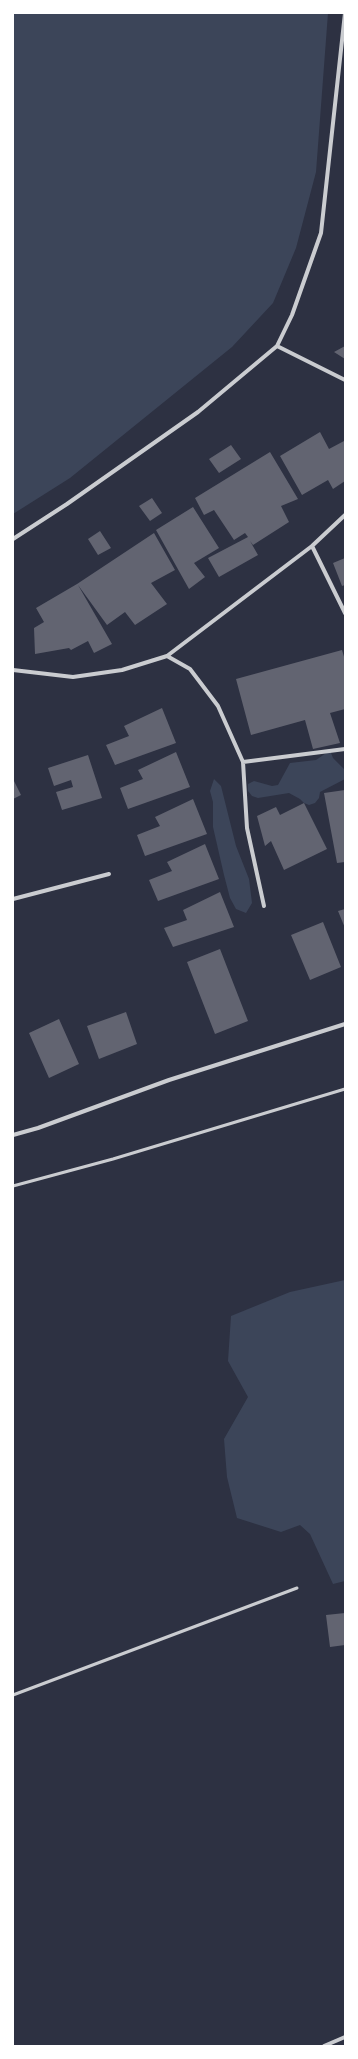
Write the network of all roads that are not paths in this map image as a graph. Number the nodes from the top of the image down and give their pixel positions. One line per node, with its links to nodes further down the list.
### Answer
1 (345, 13): 2 (street)
2 (277, 346): 3 (street); 5 (street)
3 (345, 380)
4 (345, 515): 6 (street)
5 (13, 539)
6 (312, 546): 7 (street); 8 (street)
7 (345, 613)
8 (167, 656): 9 (street); 11 (street)
9 (13, 670)
10 (345, 749): 11 (street)
11 (243, 762): 14 (street)
12 (109, 874): 13 (street)
13 (13, 899)
14 (264, 906)
15 (345, 1024): 17 (street)
16 (345, 1089): 18 (lane)
17 (13, 1135)
18 (13, 1186)
19 (297, 1588): 20 (lane)
20 (13, 1695)
21 (345, 2037): 22 (street)
22 (324, 2046)

